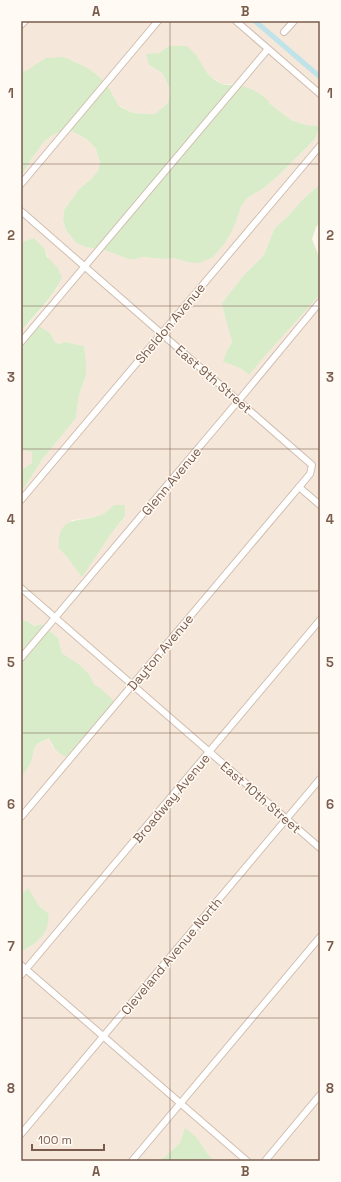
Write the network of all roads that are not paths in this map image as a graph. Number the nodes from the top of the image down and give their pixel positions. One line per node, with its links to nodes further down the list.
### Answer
1 (25, 21): 5 (street)
2 (158, 21): 10 (street)
3 (236, 21): 7 (street)
4 (294, 21): 6 (street)
5 (21, 26)
6 (284, 32)
7 (268, 49): 8 (street); 12 (street)
8 (320, 94)
9 (320, 146): 14 (street, Sheldon Avenue)
10 (21, 184)
11 (21, 211): 12 (street, East 9th Street)
12 (85, 266): 14 (street, East 9th Street); 15 (street)
13 (320, 302): 16 (street, Glenn Avenue)
14 (162, 333): 16 (street, East 9th Street); 18 (street, Sheldon Avenue)
15 (21, 342)
16 (239, 400): 17 (street, East 9th Street); 21 (street, Glenn Avenue)
17 (299, 487): 19 (street); 24 (street, Dayton Avenue)
18 (21, 500)
19 (320, 505)
20 (21, 588): 21 (street, East 10th Street)
21 (55, 618): 23 (street, Glenn Avenue); 24 (street, East 10th Street)
22 (320, 620): 25 (street, Broadway Avenue)
23 (21, 658)
24 (132, 685): 25 (street, East 10th Street); 27 (street, Dayton Avenue)
25 (209, 752): 28 (street, East 10th Street); 31 (street, Broadway Avenue)
26 (320, 779): 28 (street, Cleveland Avenue North)
27 (21, 817)
28 (286, 819): 29 (street, East 10th Street); 33 (street, Cleveland Avenue North)
29 (320, 848)
30 (320, 937): 35 (street)
31 (24, 967): 32 (street, Broadway Avenue); 33 (street)
32 (21, 975)
33 (103, 1036): 35 (street); 36 (street, Cleveland Avenue North)
34 (320, 1095): 39 (street)
35 (180, 1103): 37 (street); 38 (street)
36 (21, 1134)
37 (132, 1161)
38 (247, 1161)
39 (265, 1161)

